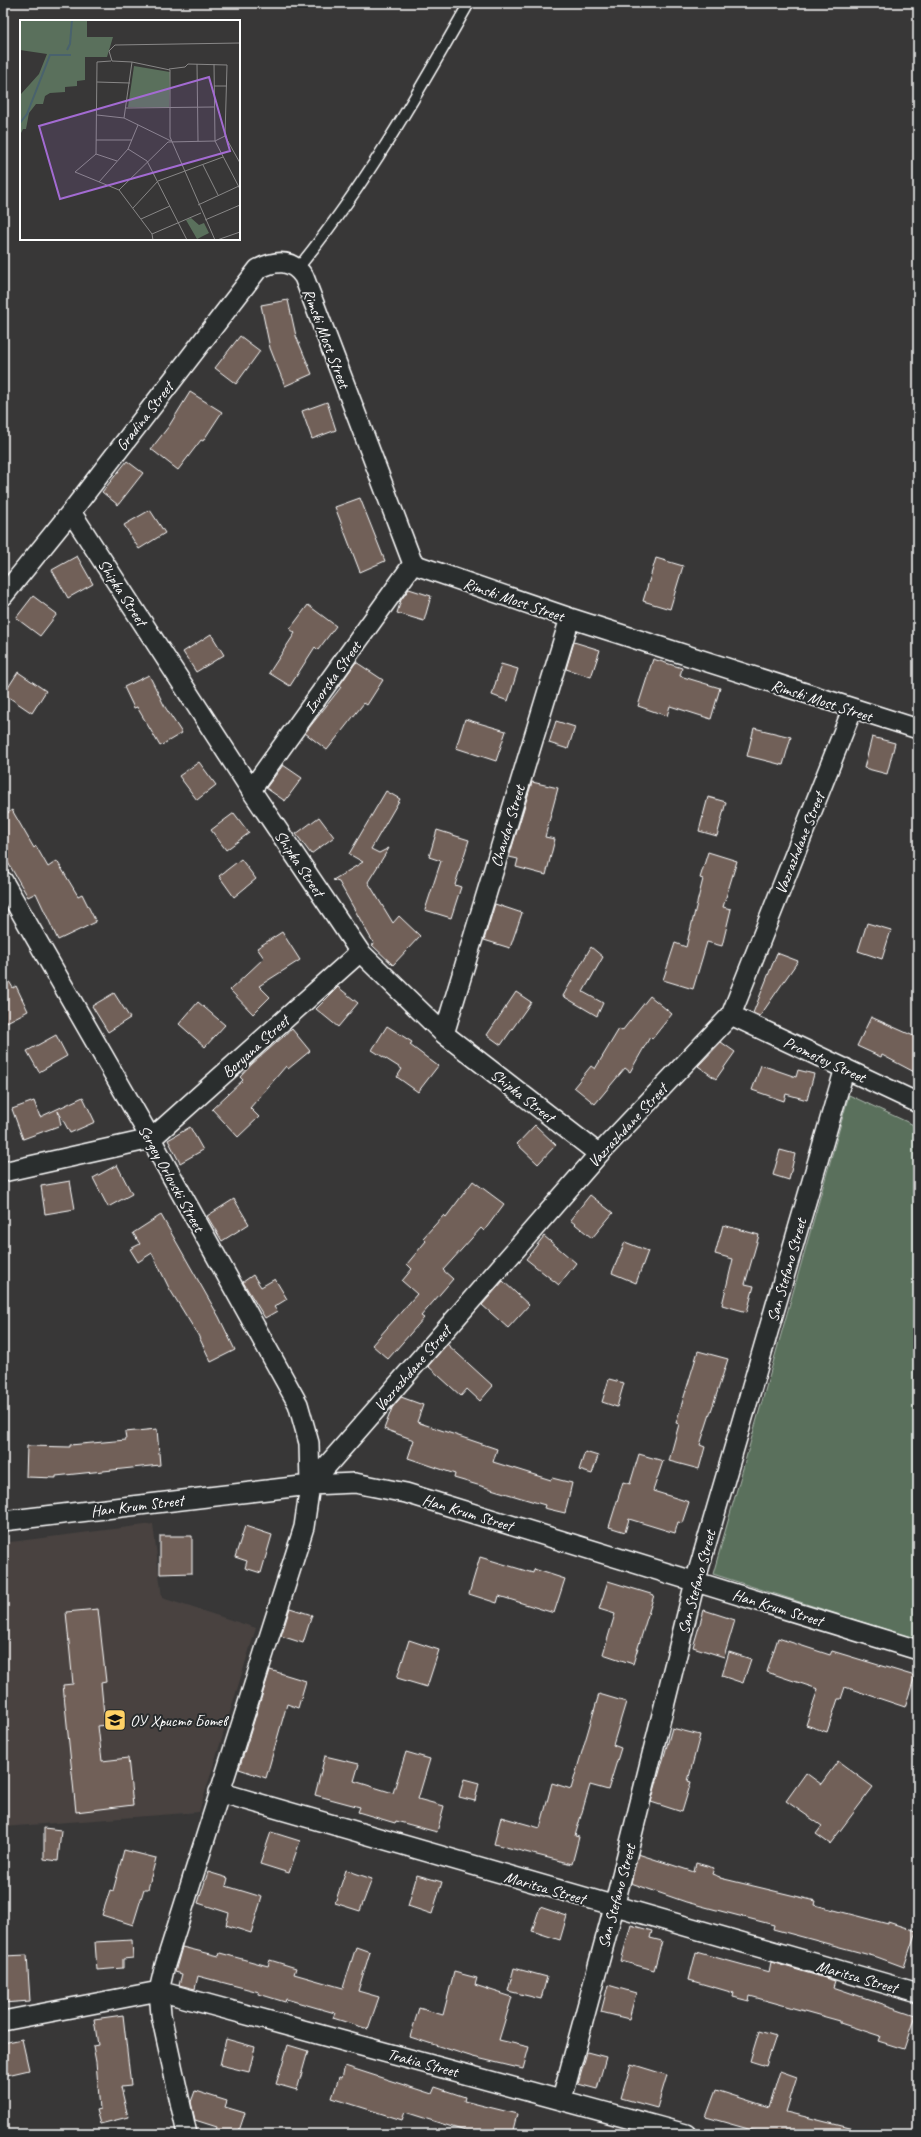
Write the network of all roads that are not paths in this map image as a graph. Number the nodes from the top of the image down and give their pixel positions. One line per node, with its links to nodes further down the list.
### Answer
1 (470, 3): 2 (lane)
2 (298, 268): 3 (street, Gradina Street); 4 (street, Rimski Most Street)
3 (71, 512): 5 (street, Gradina Street); 9 (street, Shipka Street)
4 (413, 564): 6 (street, Rimski Most Street); 9 (street, Izvorska Street)
5 (3, 596)
6 (570, 618): 7 (street, Rimski Most Street); 13 (street, Chavdar Street)
7 (852, 710): 8 (street, Rimski Most Street); 12 (street, Vazrazhdane Street)
8 (918, 730)
9 (251, 790): 11 (street, Shipka Street)
10 (3, 881): 16 (street, Sergey Orlovski Street)
11 (360, 952): 13 (street, Shipka Street); 16 (street, Boryana Street)
12 (731, 1015): 14 (street, Prometey Street); 17 (street, Vazrazhdane Street)
13 (444, 1034): 17 (street, Shipka Street)
14 (845, 1068): 15 (street, Prometey Street); 21 (street, San Stefano Street)
15 (918, 1103)
16 (151, 1140): 18 (street); 19 (street, Sergey Orlovski Street)
17 (599, 1154): 19 (street, Vazrazhdane Street)
18 (3, 1172)
19 (310, 1485): 20 (street, Han Krum Street); 21 (street, Han Krum Street); 23 (street, Sergey Orlovski Street)
20 (3, 1521)
21 (695, 1582): 22 (street, Han Krum Street); 24 (street, San Stefano Street)
22 (918, 1650)
23 (219, 1792): 24 (street, Maritsa Street); 25 (street, Sergey Orlovski Street)
24 (614, 1907): 26 (street, Maritsa Street); 28 (street, San Stefano Street)
25 (159, 1991): 27 (street); 28 (street, Trakia Street); 29 (street, Sergey Orlovski Street)
26 (918, 1993)
27 (3, 2021)
28 (562, 2099): 30 (street, Trakia Street)
29 (187, 2134)
30 (686, 2134)

